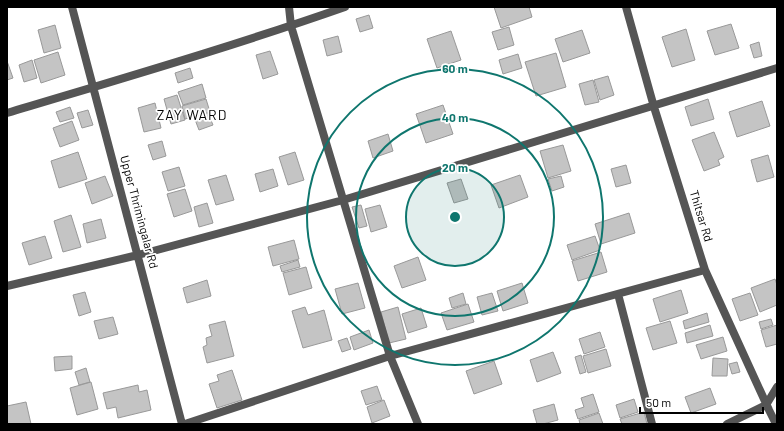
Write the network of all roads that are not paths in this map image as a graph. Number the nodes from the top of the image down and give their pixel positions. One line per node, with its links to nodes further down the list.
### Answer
1 (72, 7): 7 (street, Upper Thrimingalar Rd)
2 (289, 7): 5 (street)
3 (345, 7): 5 (street)
4 (626, 7): 8 (street, Thitsar Rd)
5 (291, 26): 7 (street); 10 (street)
6 (777, 68): 8 (street)
7 (94, 87): 9 (street); 11 (street, Upper Thrimingalar Rd)
8 (654, 107): 10 (street); 12 (street, Thitsar Rd)
9 (7, 113)
10 (343, 200): 11 (street); 15 (street)
11 (138, 255): 13 (street); 18 (street, Upper Thrimingalar Rd)
12 (705, 270): 14 (street); 17 (street, Thitsar Rd)
13 (7, 286)
14 (618, 294): 15 (street); 21 (street)
15 (390, 356): 19 (street); 20 (street)
16 (777, 387): 17 (street)
17 (766, 405): 22 (street); 23 (street, Thitsar Rd)
18 (182, 424)
19 (185, 424)
20 (418, 424)
21 (652, 424)
22 (727, 424)
23 (776, 424)

